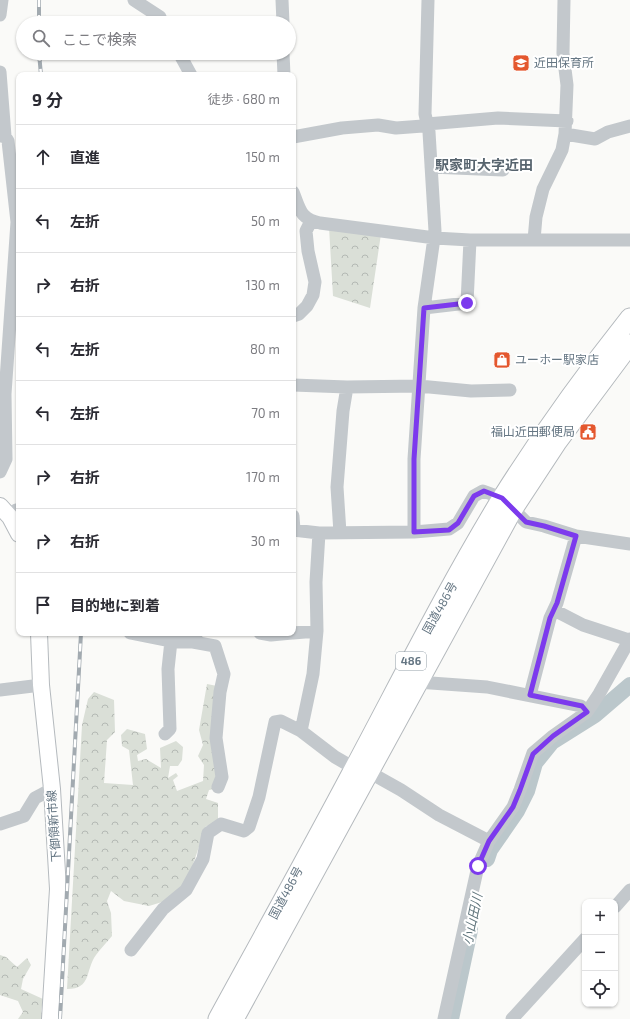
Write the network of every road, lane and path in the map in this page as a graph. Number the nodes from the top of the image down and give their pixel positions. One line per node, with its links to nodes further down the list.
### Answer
1 (2, 0): 6 (street)
2 (134, 0): 7 (street)
3 (282, 0): 8 (street)
4 (428, 0): 15 (street)
5 (564, 0): 14 (street)
6 (0, 15)
7 (158, 16)
8 (281, 16)
9 (183, 60): 12 (street)
10 (283, 60): 13 (street)
11 (0, 72): 18 (street)
12 (189, 72)
13 (284, 72)
14 (567, 120): 15 (street); 17 (street)
15 (427, 124): 19 (street); 20 (street)
16 (630, 126): 17 (street)
17 (566, 134): 27 (street)
18 (3, 136): 23 (street)
19 (296, 137)
20 (431, 167): 21 (street); 25 (street)
21 (503, 170)
22 (296, 199): 24 (street)
23 (16, 208)
24 (311, 221): 25 (street); 31 (street)
25 (435, 238): 26 (street); 30 (street)
26 (470, 240): 27 (street); 30 (street)
27 (534, 240): 28 (street)
28 (630, 240)
29 (16, 246): 38 (street)
30 (424, 308): 35 (street)
31 (296, 315)
32 (630, 318): 40 (highway, 国道486号 / 486)
33 (630, 344): 40 (highway, 国道486号 / 486)
34 (296, 385): 36 (street)
35 (419, 386): 36 (street); 37 (street); 44 (street)
36 (347, 387): 46 (street)
37 (510, 390)
38 (2, 394): 39 (street)
39 (0, 472)
40 (508, 504): 44 (street); 47 (street); 57 (highway, 国道486号 / 486); 64 (highway, 国道486号 / 486)
41 (6, 511): 42 (main road)
42 (16, 529)
43 (296, 530): 45 (street)
44 (414, 532): 46 (street)
45 (319, 533): 46 (street); 50 (street)
46 (340, 533)
47 (576, 536): 48 (street); 49 (street)
48 (630, 544)
49 (554, 610): 55 (street); 60 (street)
50 (317, 631): 51 (street); 62 (street)
51 (296, 633)
52 (39, 636): 58 (main road, 下御領新市線)
53 (144, 636): 56 (street)
54 (194, 637): 56 (street); 65 (street)
55 (630, 639): 61 (street)
56 (171, 642): 63 (street)
57 (417, 682): 60 (street); 64 (highway, 国道486号 / 486)
58 (41, 685): 59 (street); 66 (main road, 下御領新市線)
59 (0, 690)
60 (530, 695): 61 (street)
61 (587, 712): 68 (street)
62 (300, 731): 64 (street); 72 (street)
63 (165, 734)
64 (361, 770): 68 (street); 74 (highway, 国道486号 / 486); 75 (highway, 国道486号 / 486)
65 (218, 787)
66 (52, 789): 67 (street); 73 (main road, 下御領新市線)
67 (0, 824)
68 (489, 841): 76 (street)
69 (630, 890): 70 (street)
70 (618, 904)
71 (582, 942): 77 (street)
72 (131, 950)
73 (50, 1019)
74 (218, 1019)
75 (234, 1019)
76 (444, 1019)
77 (512, 1019)

